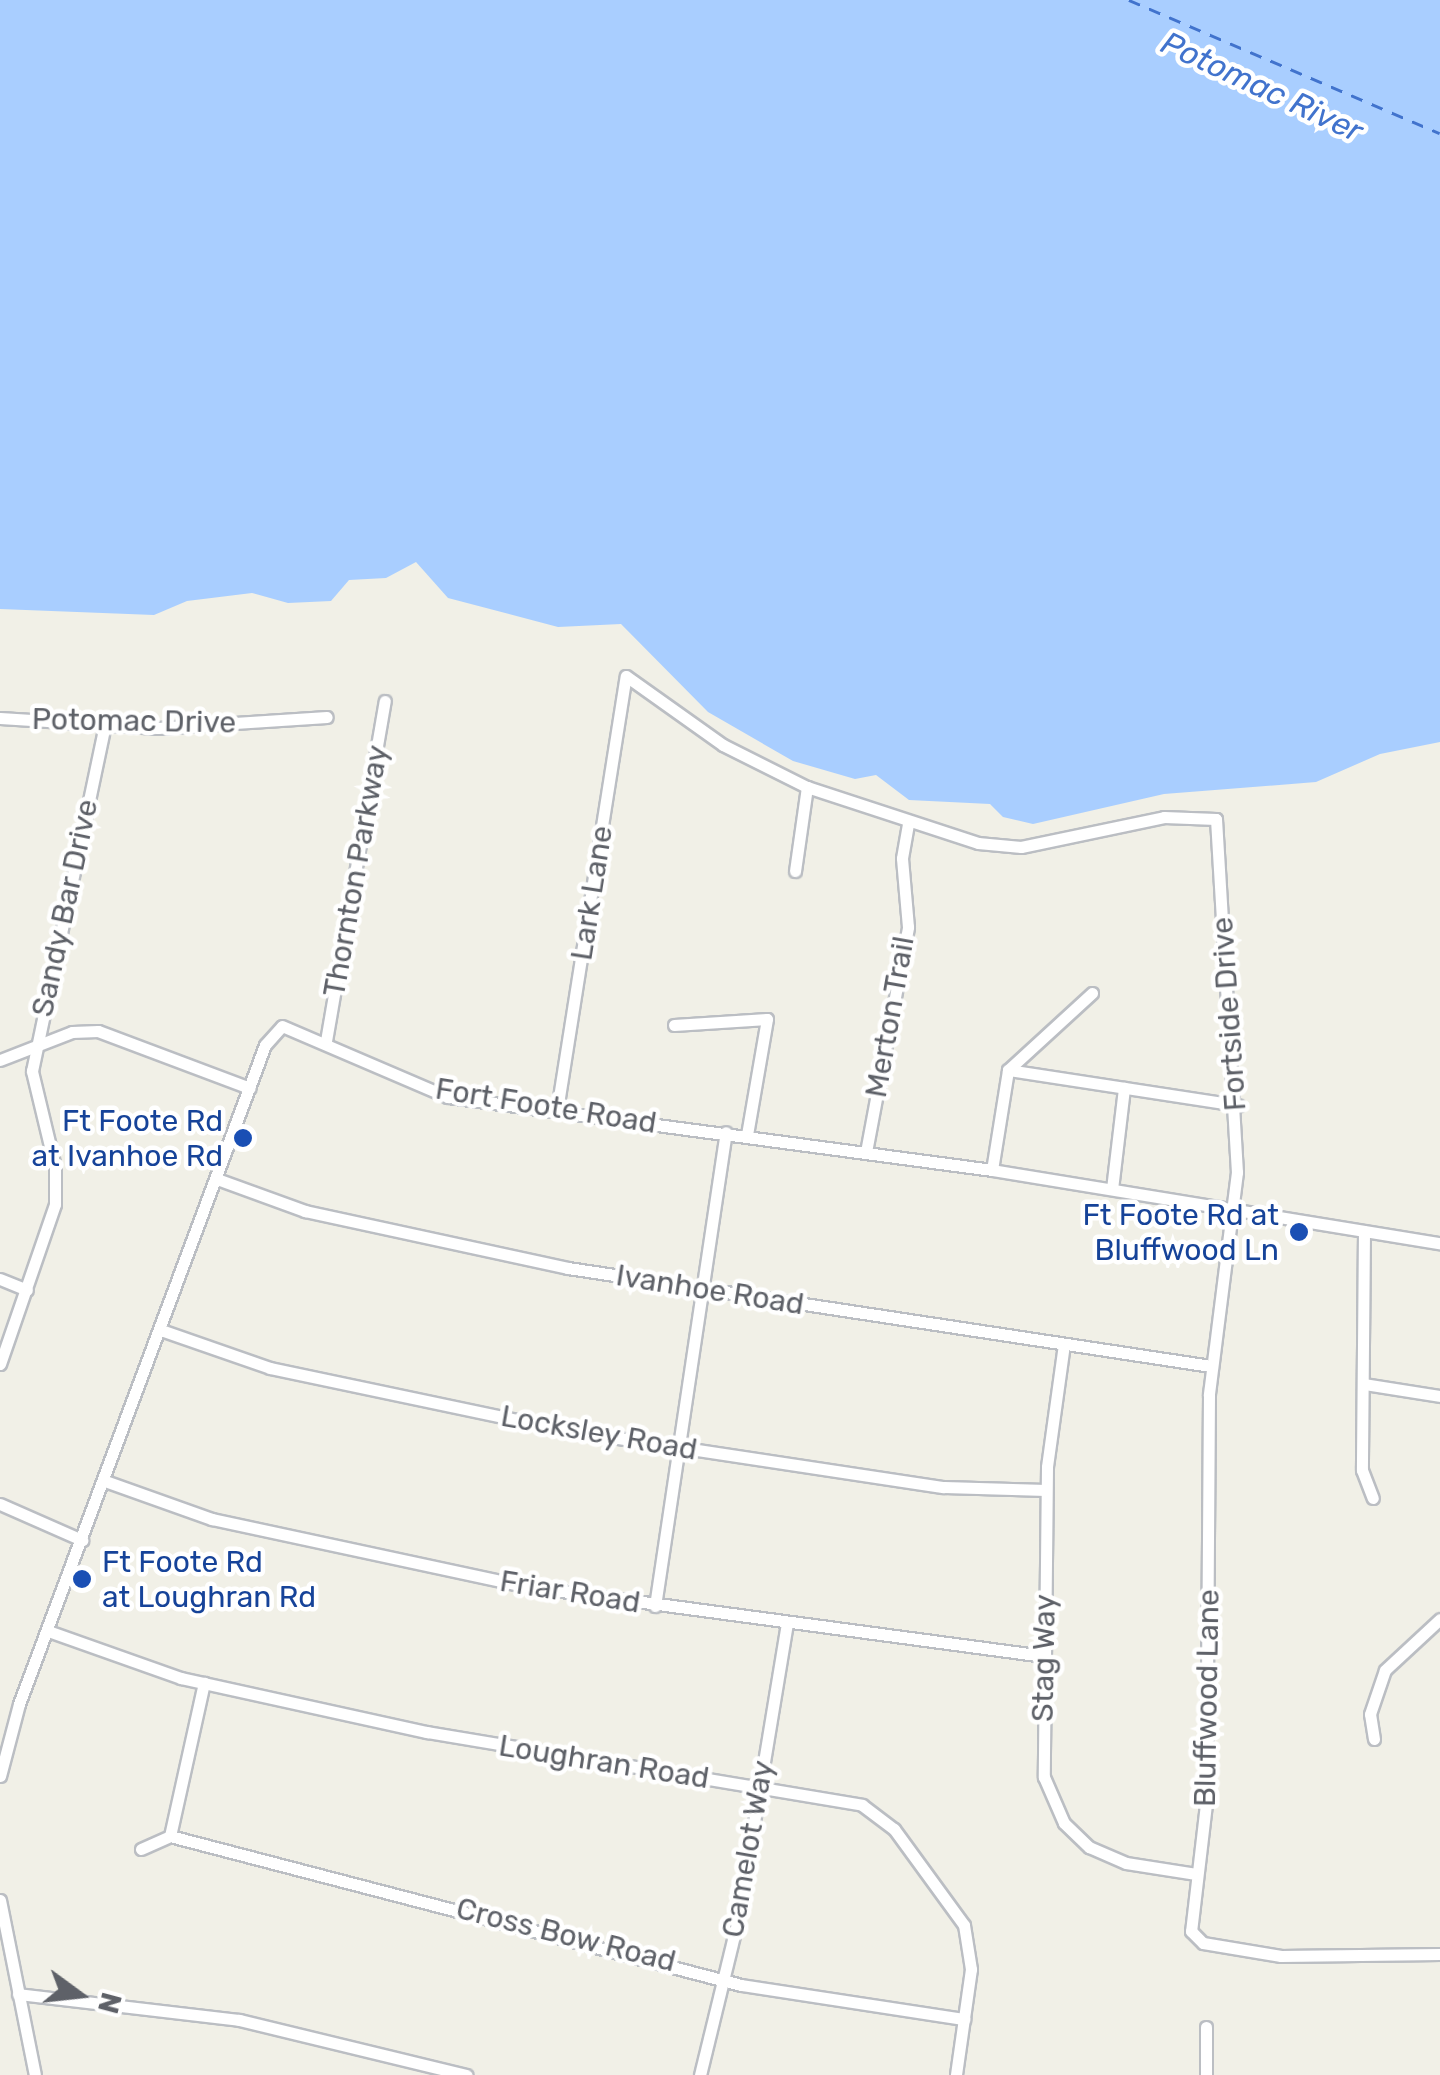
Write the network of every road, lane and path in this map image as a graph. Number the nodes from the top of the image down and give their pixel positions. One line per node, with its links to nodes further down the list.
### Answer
1 (384, 701): 10 (street, Thornton Parkway)
2 (327, 717): 4 (street, Potomac Drive)
3 (0, 718): 4 (street, Potomac Drive)
4 (104, 726): 11 (street, Sandy Bar Drive)
5 (806, 787): 6 (street); 7 (street); 17 (street, Lark Lane)
6 (908, 823): 16 (street, Fortside Drive); 20 (street, Merton Trail)
7 (794, 871)
8 (1092, 993): 13 (street)
9 (674, 1026): 19 (street)
10 (326, 1041): 14 (street, Fort Foote Road); 17 (street, Fort Foote Road)
11 (36, 1044): 12 (street); 14 (street, Sandy Bar Drive); 29 (street)
12 (0, 1060)
13 (1008, 1070): 15 (street); 21 (street)
14 (250, 1088): 22 (street, Fort Foote Road)
15 (1124, 1088): 16 (street); 23 (street)
16 (1238, 1105): 24 (street, Fortside Drive)
17 (557, 1110): 18 (street, Fort Foote Road)
18 (726, 1132): 19 (street, Fort Foote Road); 28 (street)
19 (747, 1135): 20 (street, Fort Foote Road)
20 (866, 1152): 21 (street, Fort Foote Road)
21 (992, 1170): 23 (street, Fort Foote Road)
22 (218, 1180): 28 (street, Ivanhoe Road); 30 (street, Fort Foote Road)
23 (1112, 1189): 24 (street, Fort Foote Road)
24 (1235, 1210): 25 (street, Fort Foote Road); 33 (street, Bluffwood Lane)
25 (1364, 1230): 26 (street, Fort Foote Road); 34 (street)
26 (1440, 1243)
27 (0, 1279): 29 (street)
28 (702, 1289): 31 (street, Ivanhoe Road); 36 (street)
29 (27, 1290): 32 (street)
30 (162, 1330): 36 (street, Locksley Road); 37 (street, Fort Foote Road)
31 (1064, 1344): 33 (street, Ivanhoe Road); 38 (street, Stag Way)
32 (0, 1364)
33 (1211, 1366): 54 (street, Bluffwood Lane)
34 (1364, 1384): 35 (street); 39 (street)
35 (1440, 1396)
36 (678, 1447): 38 (street, Locksley Road); 42 (street)
37 (105, 1481): 41 (street, Fort Foote Road); 42 (street, Friar Road)
38 (1046, 1490): 46 (street, Stag Way)
39 (1373, 1498)
40 (0, 1504): 41 (street)
41 (82, 1540): 45 (street, Fort Foote Road)
42 (655, 1606): 44 (street, Friar Road)
43 (1440, 1619): 48 (street)
44 (787, 1622): 46 (street, Friar Road); 51 (street, Camelot Way)
45 (48, 1632): 47 (street, Loughran Road); 49 (street, Fort Foote Road)
46 (1044, 1656): 54 (street, Stag Way)
47 (204, 1683): 51 (street, Loughran Road); 52 (street)
48 (1374, 1738)
49 (2, 1749): 50 (street, Fort Foote Road)
50 (0, 1776)
51 (758, 1785): 57 (street, Camelot Way); 59 (street, Loughran Road)
52 (170, 1836): 53 (street); 57 (street, Cross Bow Road)
53 (141, 1848)
54 (1196, 1874): 56 (street, Bluffwood Lane)
55 (0, 1900): 58 (street)
56 (1440, 1954)
57 (724, 1978): 59 (street, Cross Bow Road); 63 (street, Camelot Way)
58 (18, 1994): 61 (street); 62 (street)
59 (964, 2019): 64 (street, Loughran Road)
60 (1206, 2027): 65 (street)
61 (35, 2075)
62 (466, 2075)
63 (700, 2075)
64 (956, 2075)
65 (1206, 2075)

